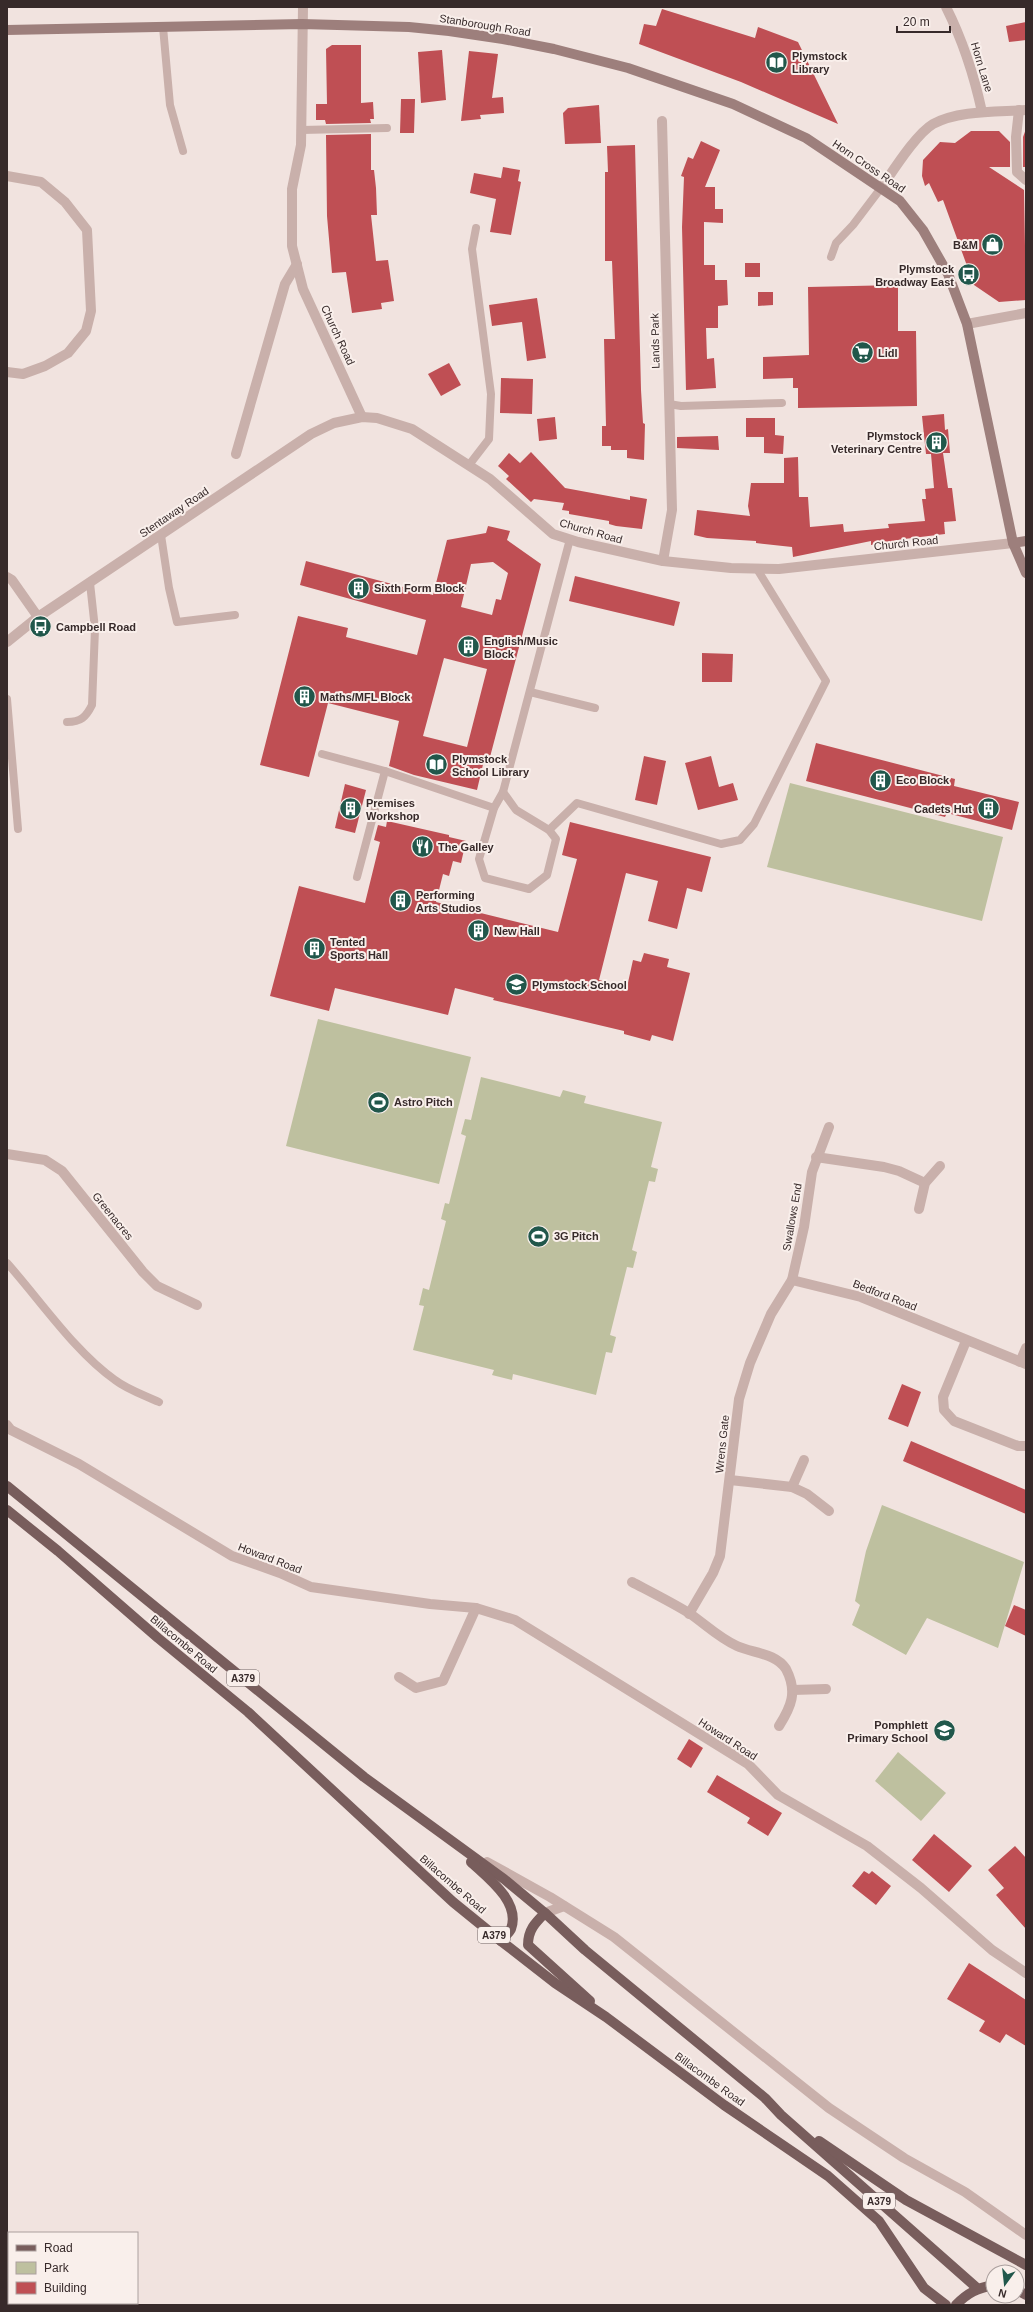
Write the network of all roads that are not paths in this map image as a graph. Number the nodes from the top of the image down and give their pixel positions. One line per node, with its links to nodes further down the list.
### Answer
1 (303, 7): 3 (street, Church Road)
2 (946, 7): 8 (street, Horn Lane)
3 (302, 24): 4 (street, Stanborough Road); 6 (street, Stanborough Road); 11 (street, Church Road)
4 (163, 27): 5 (street, Stanborough Road); 12 (lane)
5 (7, 30)
6 (666, 82): 15 (street, Horn Cross Road)
7 (1022, 110): 8 (street); 14 (street)
8 (982, 112): 15 (street)
9 (662, 121): 23 (street, Lands Park)
10 (387, 128): 11 (lane)
11 (302, 130): 18 (street, Church Road)
12 (183, 151)
13 (7, 176): 21 (street)
14 (1026, 180)
15 (881, 188): 17 (lane); 20 (street, Horn Cross Road)
16 (476, 228): 26 (lane)
17 (831, 257)
18 (297, 264): 24 (street, Church Road); 25 (street)
19 (1026, 313): 20 (street)
20 (967, 324): 30 (street, Horn Cross Road)
21 (7, 372)
22 (782, 403): 23 (lane)
23 (669, 404): 31 (street, Lands Park)
24 (362, 417): 26 (street, Church Road); 27 (street, Stentaway Road)
25 (236, 454)
26 (469, 465): 28 (street, Church Road)
27 (161, 535): 35 (street, Stentaway Road); 36 (lane)
28 (570, 539): 31 (street, Church Road); 39 (lane)
29 (1026, 541): 30 (street)
30 (1013, 543): 32 (street, Church Road); 33 (street, Horn Cross Road)
31 (663, 561): 32 (street, Church Road)
32 (758, 569): 48 (lane)
33 (1026, 573)
34 (7, 577): 37 (street)
35 (90, 583): 37 (street, Stentaway Road); 42 (lane)
36 (235, 615)
37 (38, 617): 38 (street, Stentaway Road)
38 (7, 642)
39 (530, 692): 41 (lane); 45 (lane)
40 (7, 699): 47 (lane)
41 (595, 708)
42 (67, 722)
43 (322, 754): 44 (lane)
44 (385, 771): 46 (lane); 49 (lane)
45 (503, 792): 46 (lane); 48 (lane)
46 (494, 808): 48 (lane)
47 (18, 829)
48 (549, 830)
49 (357, 877)
50 (829, 1127): 52 (street, Swallows End)
51 (7, 1154): 58 (street, Greenacres)
52 (816, 1158): 54 (street); 57 (street, Swallows End)
53 (940, 1166): 54 (street)
54 (925, 1183): 55 (street)
55 (919, 1209)
56 (7, 1263): 62 (lane)
57 (792, 1280): 59 (street, Bedford Road); 66 (street, Wrens Gate)
58 (197, 1305)
59 (966, 1341): 61 (street, Bedford Road); 64 (street)
60 (1026, 1348): 61 (street)
61 (1023, 1363)
62 (159, 1402)
63 (7, 1425): 72 (street, Howard Road)
64 (1026, 1446)
65 (804, 1460): 68 (street)
66 (730, 1480): 68 (street); 73 (street, Wrens Gate)
67 (7, 1486): 78 (main road, Billacombe Road / A379)
68 (792, 1487): 70 (street)
69 (7, 1510): 82 (main road, Billacombe Road / A379)
70 (829, 1511)
71 (632, 1582): 73 (street)
72 (476, 1608): 74 (street); 83 (street, Howard Road)
73 (689, 1614): 76 (street)
74 (399, 1677)
75 (826, 1689): 76 (street)
76 (793, 1690): 77 (street)
77 (779, 1726)
78 (440, 1833): 79 (main road, Billacombe Road / A379); 82 (main road, A379)
79 (464, 1850): 80 (street, Billacombe Road); 81 (main road, Billacombe Road / A379)
80 (564, 1906): 81 (street); 86 (street, Billacombe Road)
81 (545, 1913): 84 (main road, A379); 85 (main road, Billacombe Road / A379)
82 (501, 1941): 84 (main road, Billacombe Road / A379)
83 (1026, 1974)
84 (606, 2017): 90 (main road, Billacombe Road / A379)
85 (781, 2115): 87 (main road, Billacombe Road); 89 (main road, Billacombe Road / A379)
86 (1026, 2235)
87 (1026, 2265)
88 (985, 2286): 89 (main road)
89 (977, 2288): 91 (main road)
90 (946, 2305)
91 (956, 2305)

